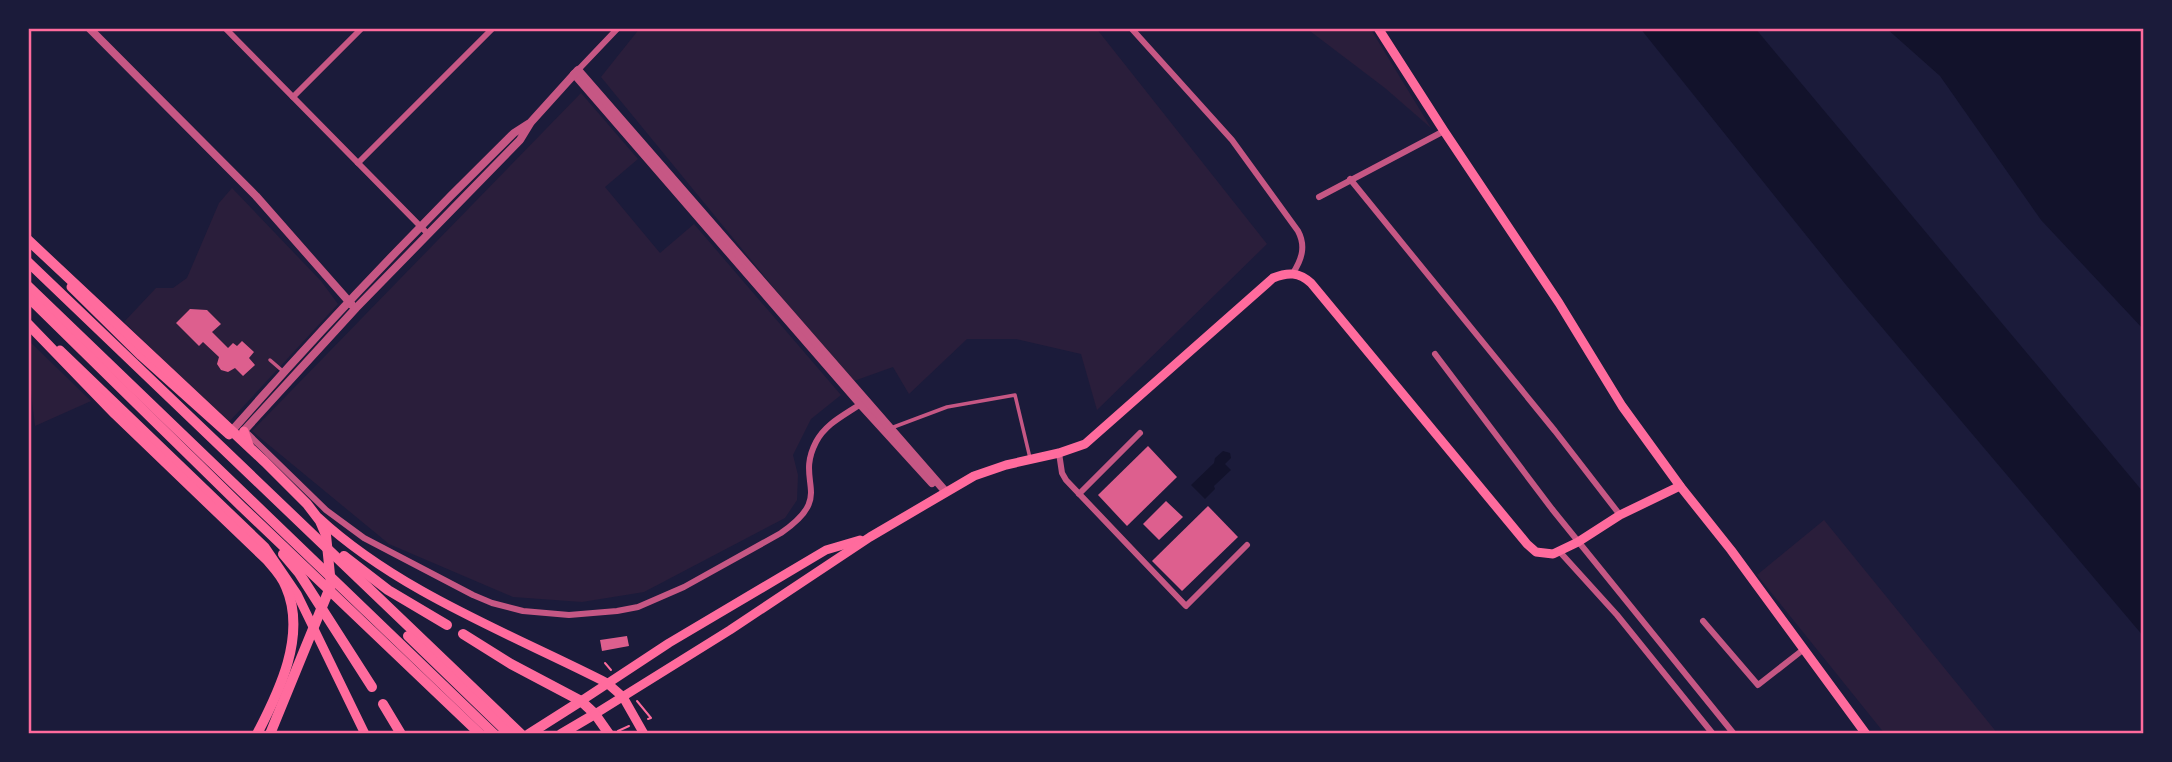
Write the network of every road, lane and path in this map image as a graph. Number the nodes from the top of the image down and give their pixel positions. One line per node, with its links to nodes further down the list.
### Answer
1 (89, 28): 23 (street)
2 (362, 28): 9 (street)
3 (493, 28): 12 (street)
4 (618, 28): 8 (street)
5 (1131, 28): 20 (street)
6 (1378, 28): 11 (main road)
7 (229, 29): 9 (street)
8 (576, 72): 10 (street); 29 (street)
9 (293, 97): 12 (street)
10 (531, 122): 15 (street); 16 (street)
11 (1444, 131): 13 (street); 37 (main road)
12 (358, 163): 15 (street)
13 (1350, 179): 14 (street); 41 (street)
14 (1319, 197)
15 (420, 226): 16 (street); 23 (street)
16 (427, 233): 24 (street)
17 (28, 242): 33 (main road); 58 (highway)
18 (28, 262): 42 (highway)
19 (28, 270): 63 (highway)
20 (1293, 273): 34 (main road); 46 (main road)
21 (28, 286): 62 (highway)
22 (28, 297): 40 (highway)
23 (348, 301): 24 (street); 28 (street)
24 (356, 308): 28 (street)
25 (28, 322): 57 (highway); 59 (main road)
26 (1435, 354): 44 (street)
27 (270, 360): 28 (lane)
28 (288, 376): 30 (street)
29 (863, 402): 30 (street); 31 (street); 38 (street)
30 (241, 428): 33 (street); 35 (main road)
31 (891, 428): 36 (lane); 38 (street)
32 (1140, 433): 39 (street)
33 (232, 438): 35 (main road)
34 (1059, 453): 36 (main road); 39 (street)
35 (252, 456): 51 (main road)
36 (1030, 460): 38 (main road)
37 (1680, 486): 41 (main road); 50 (main road)
38 (944, 493): 43 (main road)
39 (1079, 494): 45 (street)
40 (242, 507): 52 (highway); 61 (highway)
41 (1620, 515): 44 (main road)
42 (303, 525): 48 (highway); 64 (highway)
43 (870, 537): 51 (main road); 53 (main road)
44 (1578, 542): 46 (main road); 70 (street)
45 (1247, 545)
46 (1559, 551): 69 (street)
47 (1703, 621): 50 (street)
48 (447, 625)
49 (463, 634): 54 (highway)
50 (1804, 649): 71 (main road)
51 (607, 683): 53 (main road); 54 (main road)
52 (372, 687)
53 (623, 697): 56 (main road); 68 (main road)
54 (581, 701): 56 (main road); 65 (main road)
55 (383, 704): 60 (highway)
56 (595, 714): 66 (main road); 67 (highway)
57 (257, 734)
58 (270, 734)
59 (365, 734)
60 (401, 734)
61 (480, 734)
62 (494, 734)
63 (509, 734)
64 (521, 734)
65 (529, 734)
66 (561, 734)
67 (610, 734)
68 (644, 734)
69 (1713, 734)
70 (1734, 734)
71 (1866, 734)

